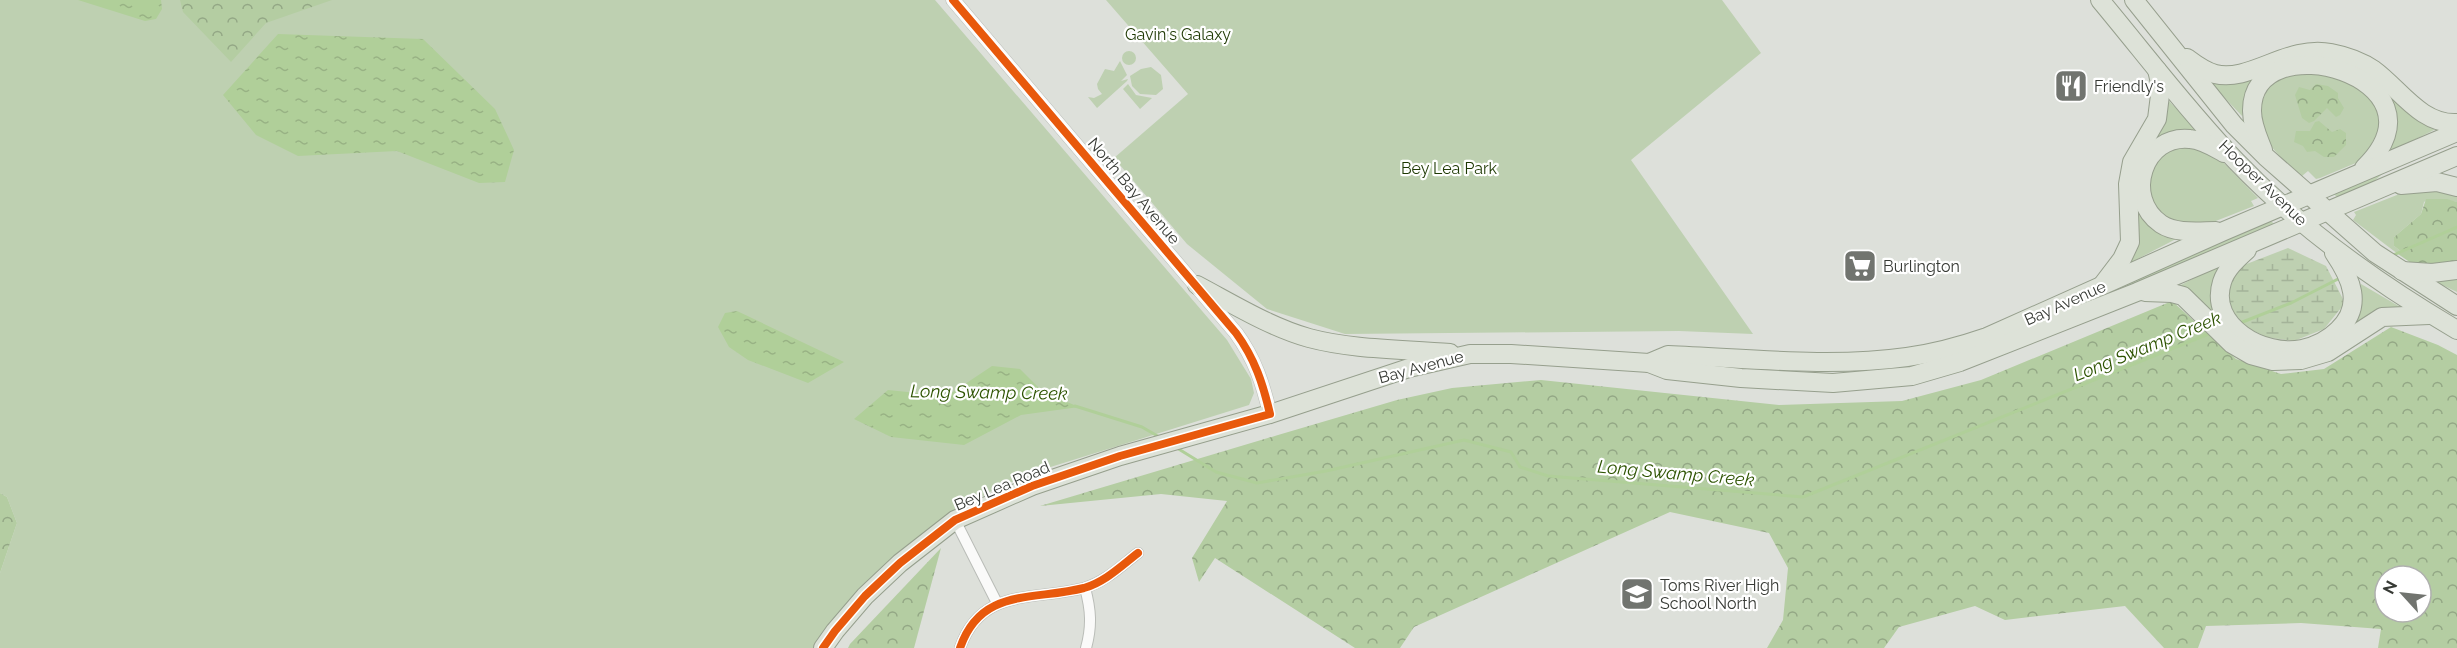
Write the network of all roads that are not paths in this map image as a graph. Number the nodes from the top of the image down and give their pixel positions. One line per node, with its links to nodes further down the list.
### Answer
1 (953, 0): 25 (street, North Bay Avenue)
2 (2100, 0): 6 (main road, Hooper Avenue)
3 (2120, 0): 4 (main road)
4 (2138, 6): 5 (main road, Hooper Avenue)
5 (2169, 45): 7 (main road); 11 (main road, Hooper Avenue)
6 (2157, 68): 12 (main road, Hooper Avenue); 26 (main road)
7 (2457, 123)
8 (2457, 132): 13 (main road, Bay Avenue)
9 (2457, 146): 14 (main road)
10 (2457, 156): 14 (main road, Bay Avenue)
11 (2266, 158): 13 (main road); 16 (main road, Hooper Avenue)
12 (2236, 160): 17 (main road, Hooper Avenue); 20 (main road)
13 (2356, 174): 16 (main road, Bay Avenue)
14 (2393, 185): 15 (main road); 18 (main road, Bay Avenue)
15 (2457, 187)
16 (2308, 196): 17 (main road, Bay Avenue); 18 (main road, Hooper Avenue)
17 (2283, 206): 19 (main road, Hooper Avenue); 20 (main road, Bay Avenue)
18 (2328, 213): 19 (main road, Bay Avenue); 22 (main road, Hooper Avenue)
19 (2302, 222): 21 (main road, Bay Avenue); 24 (main road, Hooper Avenue)
20 (2224, 231): 26 (main road, Bay Avenue)
21 (2255, 242): 27 (main road, Bay Avenue); 30 (main road)
22 (2397, 269): 23 (main road); 28 (main road, Hooper Avenue)
23 (2457, 270)
24 (2354, 272): 29 (main road); 30 (main road)
25 (1197, 285): 32 (main road); 34 (street, North Bay Avenue)
26 (2100, 287): 33 (main road, Bay Avenue)
27 (2137, 292): 30 (main road); 33 (main road, Bay Avenue)
28 (2457, 306)
29 (2432, 315): 30 (main road); 31 (main road)
30 (2225, 328)
31 (2457, 330)
32 (1470, 354): 33 (main road, Bay Avenue); 34 (main road, Bay Avenue)
33 (1649, 363)
34 (1270, 414): 35 (main road, Bey Lea Road)
35 (955, 520): 38 (street); 39 (main road, Bey Lea Road)
36 (1138, 553): 37 (street)
37 (1085, 588): 38 (street); 41 (street)
38 (998, 603): 40 (street)
39 (823, 648)
40 (960, 648)
41 (1086, 648)

